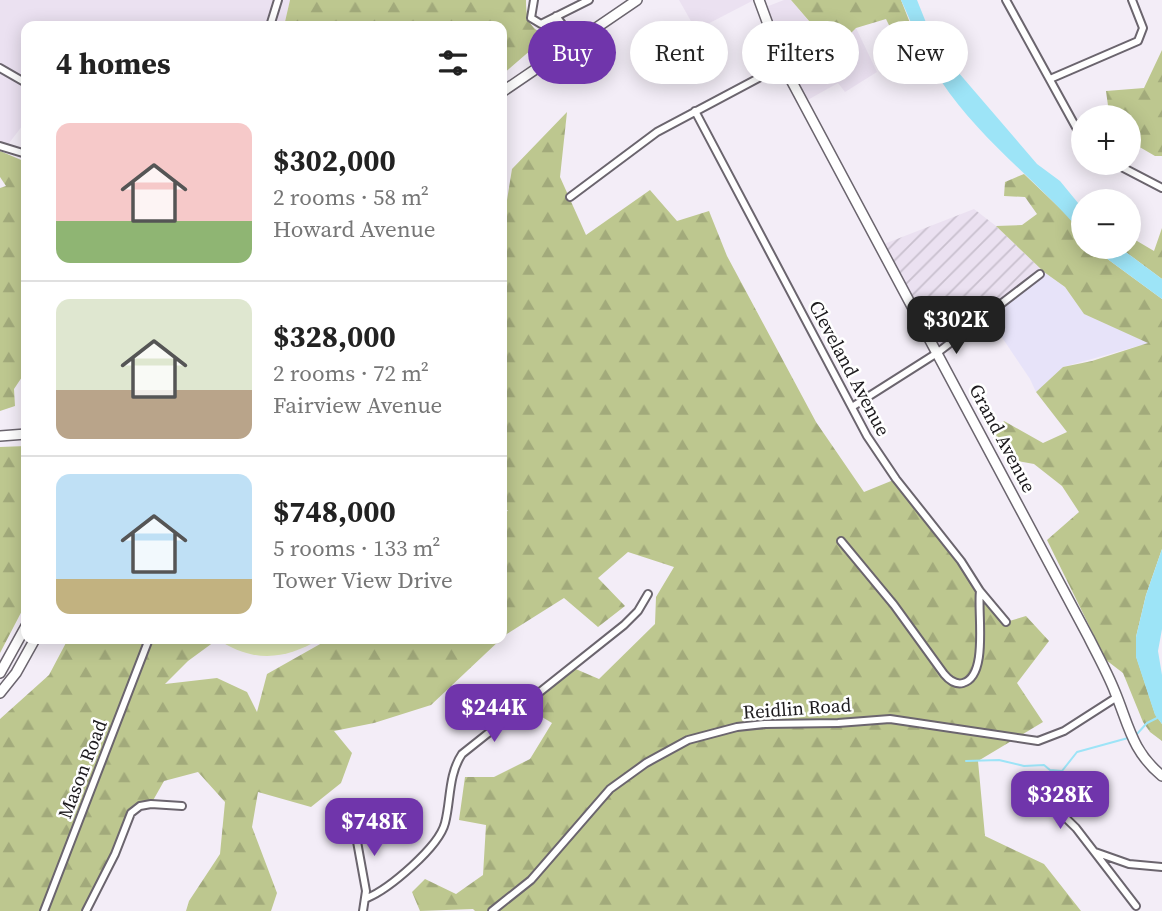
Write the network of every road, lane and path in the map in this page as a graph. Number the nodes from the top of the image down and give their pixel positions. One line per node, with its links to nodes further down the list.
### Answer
1 (278, 0): 9 (street)
2 (534, 0): 8 (street)
3 (589, 0): 8 (street)
4 (637, 0): 11 (street)
5 (758, 0): 12 (street, Grand Avenue)
6 (1006, 0): 15 (street)
7 (1132, 0): 15 (street)
8 (554, 18): 10 (street)
9 (272, 21)
10 (556, 21)
11 (605, 21)
12 (766, 21)
13 (0, 68): 16 (street)
14 (528, 74): 19 (street)
15 (1049, 79): 21 (street)
16 (21, 80)
17 (747, 84): 20 (street)
18 (793, 84): 28 (street, Grand Avenue)
19 (507, 88)
20 (695, 111): 26 (street); 29 (street, Cleveland Avenue)
21 (1071, 118)
22 (0, 146): 23 (street)
23 (21, 152)
24 (1137, 175): 25 (street)
25 (1162, 188)
26 (570, 197)
27 (1040, 274): 28 (street)
28 (937, 353): 29 (street); 41 (street, Grand Avenue)
29 (852, 408): 33 (street, Cleveland Avenue)
30 (21, 434): 31 (street)
31 (0, 436)
32 (841, 541): 33 (street)
33 (980, 591): 35 (street, Cleveland Avenue)
34 (648, 594): 48 (street)
35 (1006, 622)
36 (21, 635): 39 (street)
37 (32, 644): 40 (street)
38 (147, 644): 50 (street, Mason Road)
39 (0, 673)
40 (0, 693)
41 (1117, 697): 42 (street, Grand Avenue); 53 (street, Reidlin Road)
42 (1162, 776)
43 (1041, 794): 46 (street)
44 (350, 803): 48 (street)
45 (182, 806): 51 (street)
46 (1095, 852): 47 (street); 49 (street)
47 (1162, 867)
48 (366, 898): 52 (street)
49 (1136, 906)
50 (44, 911)
51 (86, 911)
52 (363, 911)
53 (492, 911)

